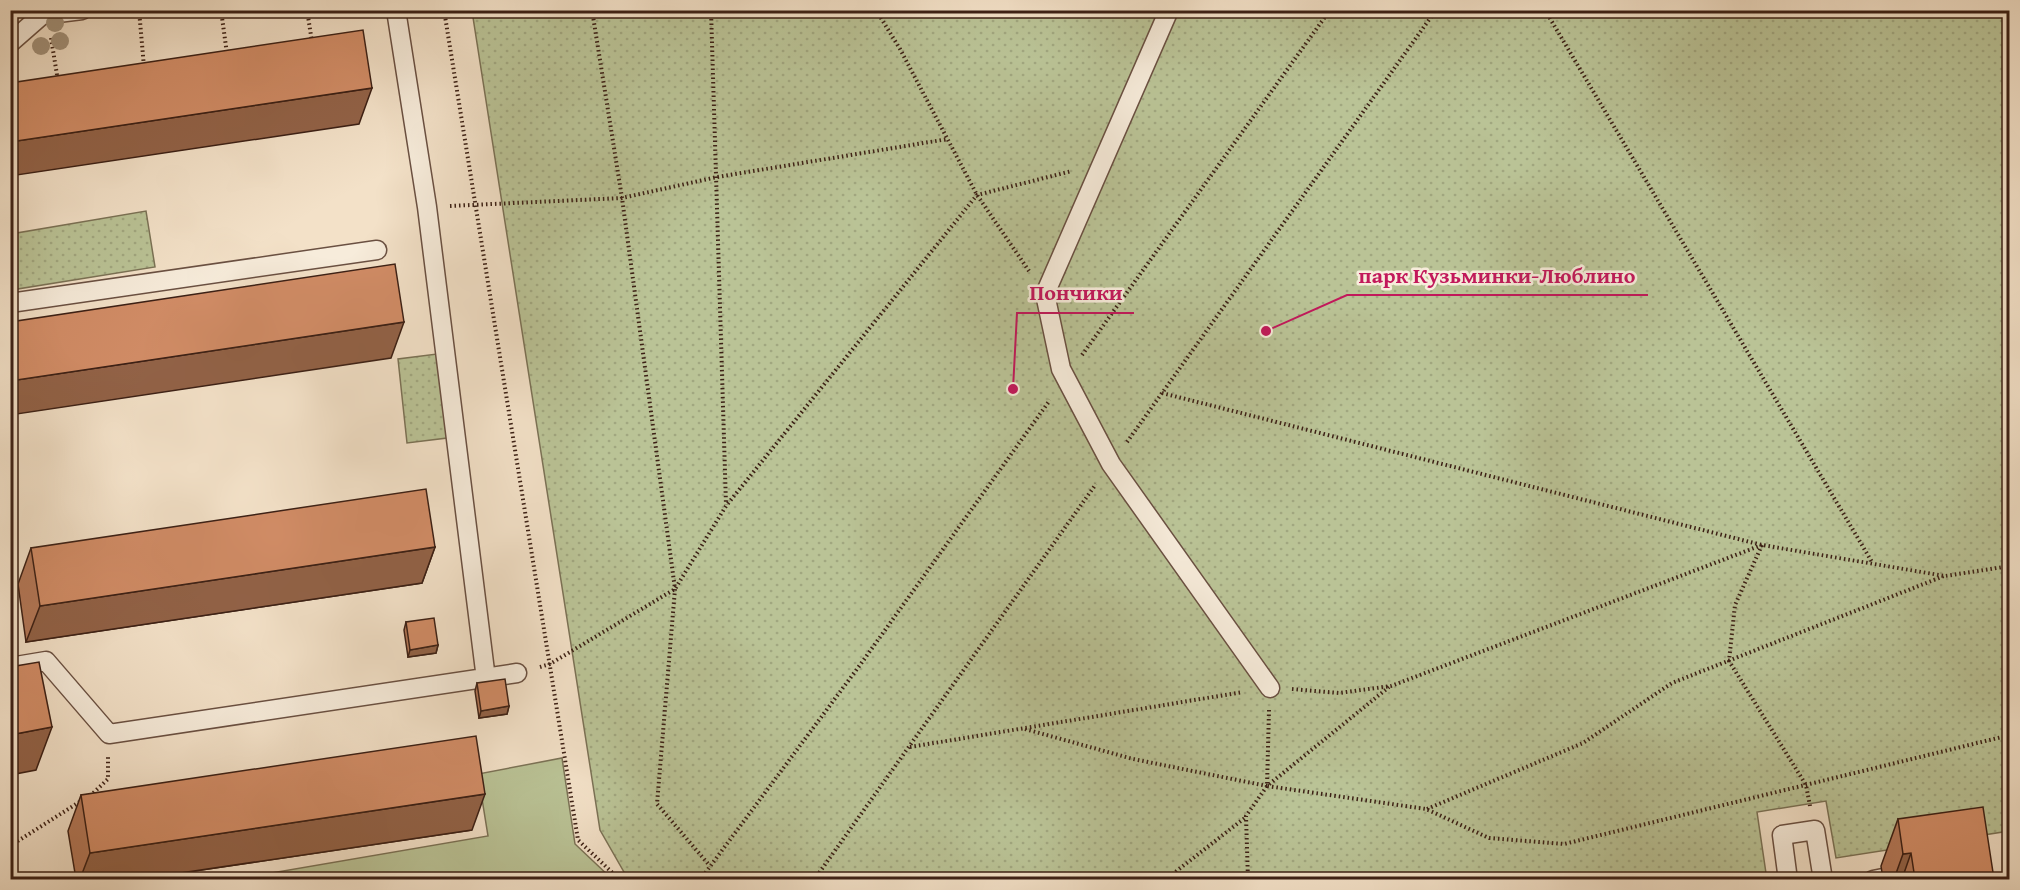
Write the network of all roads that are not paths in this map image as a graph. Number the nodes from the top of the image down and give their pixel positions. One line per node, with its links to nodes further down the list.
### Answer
1 (82, 10): 4 (lane)
2 (396, 10): 9 (lane)
3 (1169, 10): 10 (lane)
4 (10, 43)
5 (377, 250): 6 (lane)
6 (10, 303)
7 (10, 667): 9 (lane)
8 (517, 673): 9 (lane)
9 (486, 679)
10 (1270, 688)
11 (1788, 879): 12 (lane)
12 (1823, 879)

